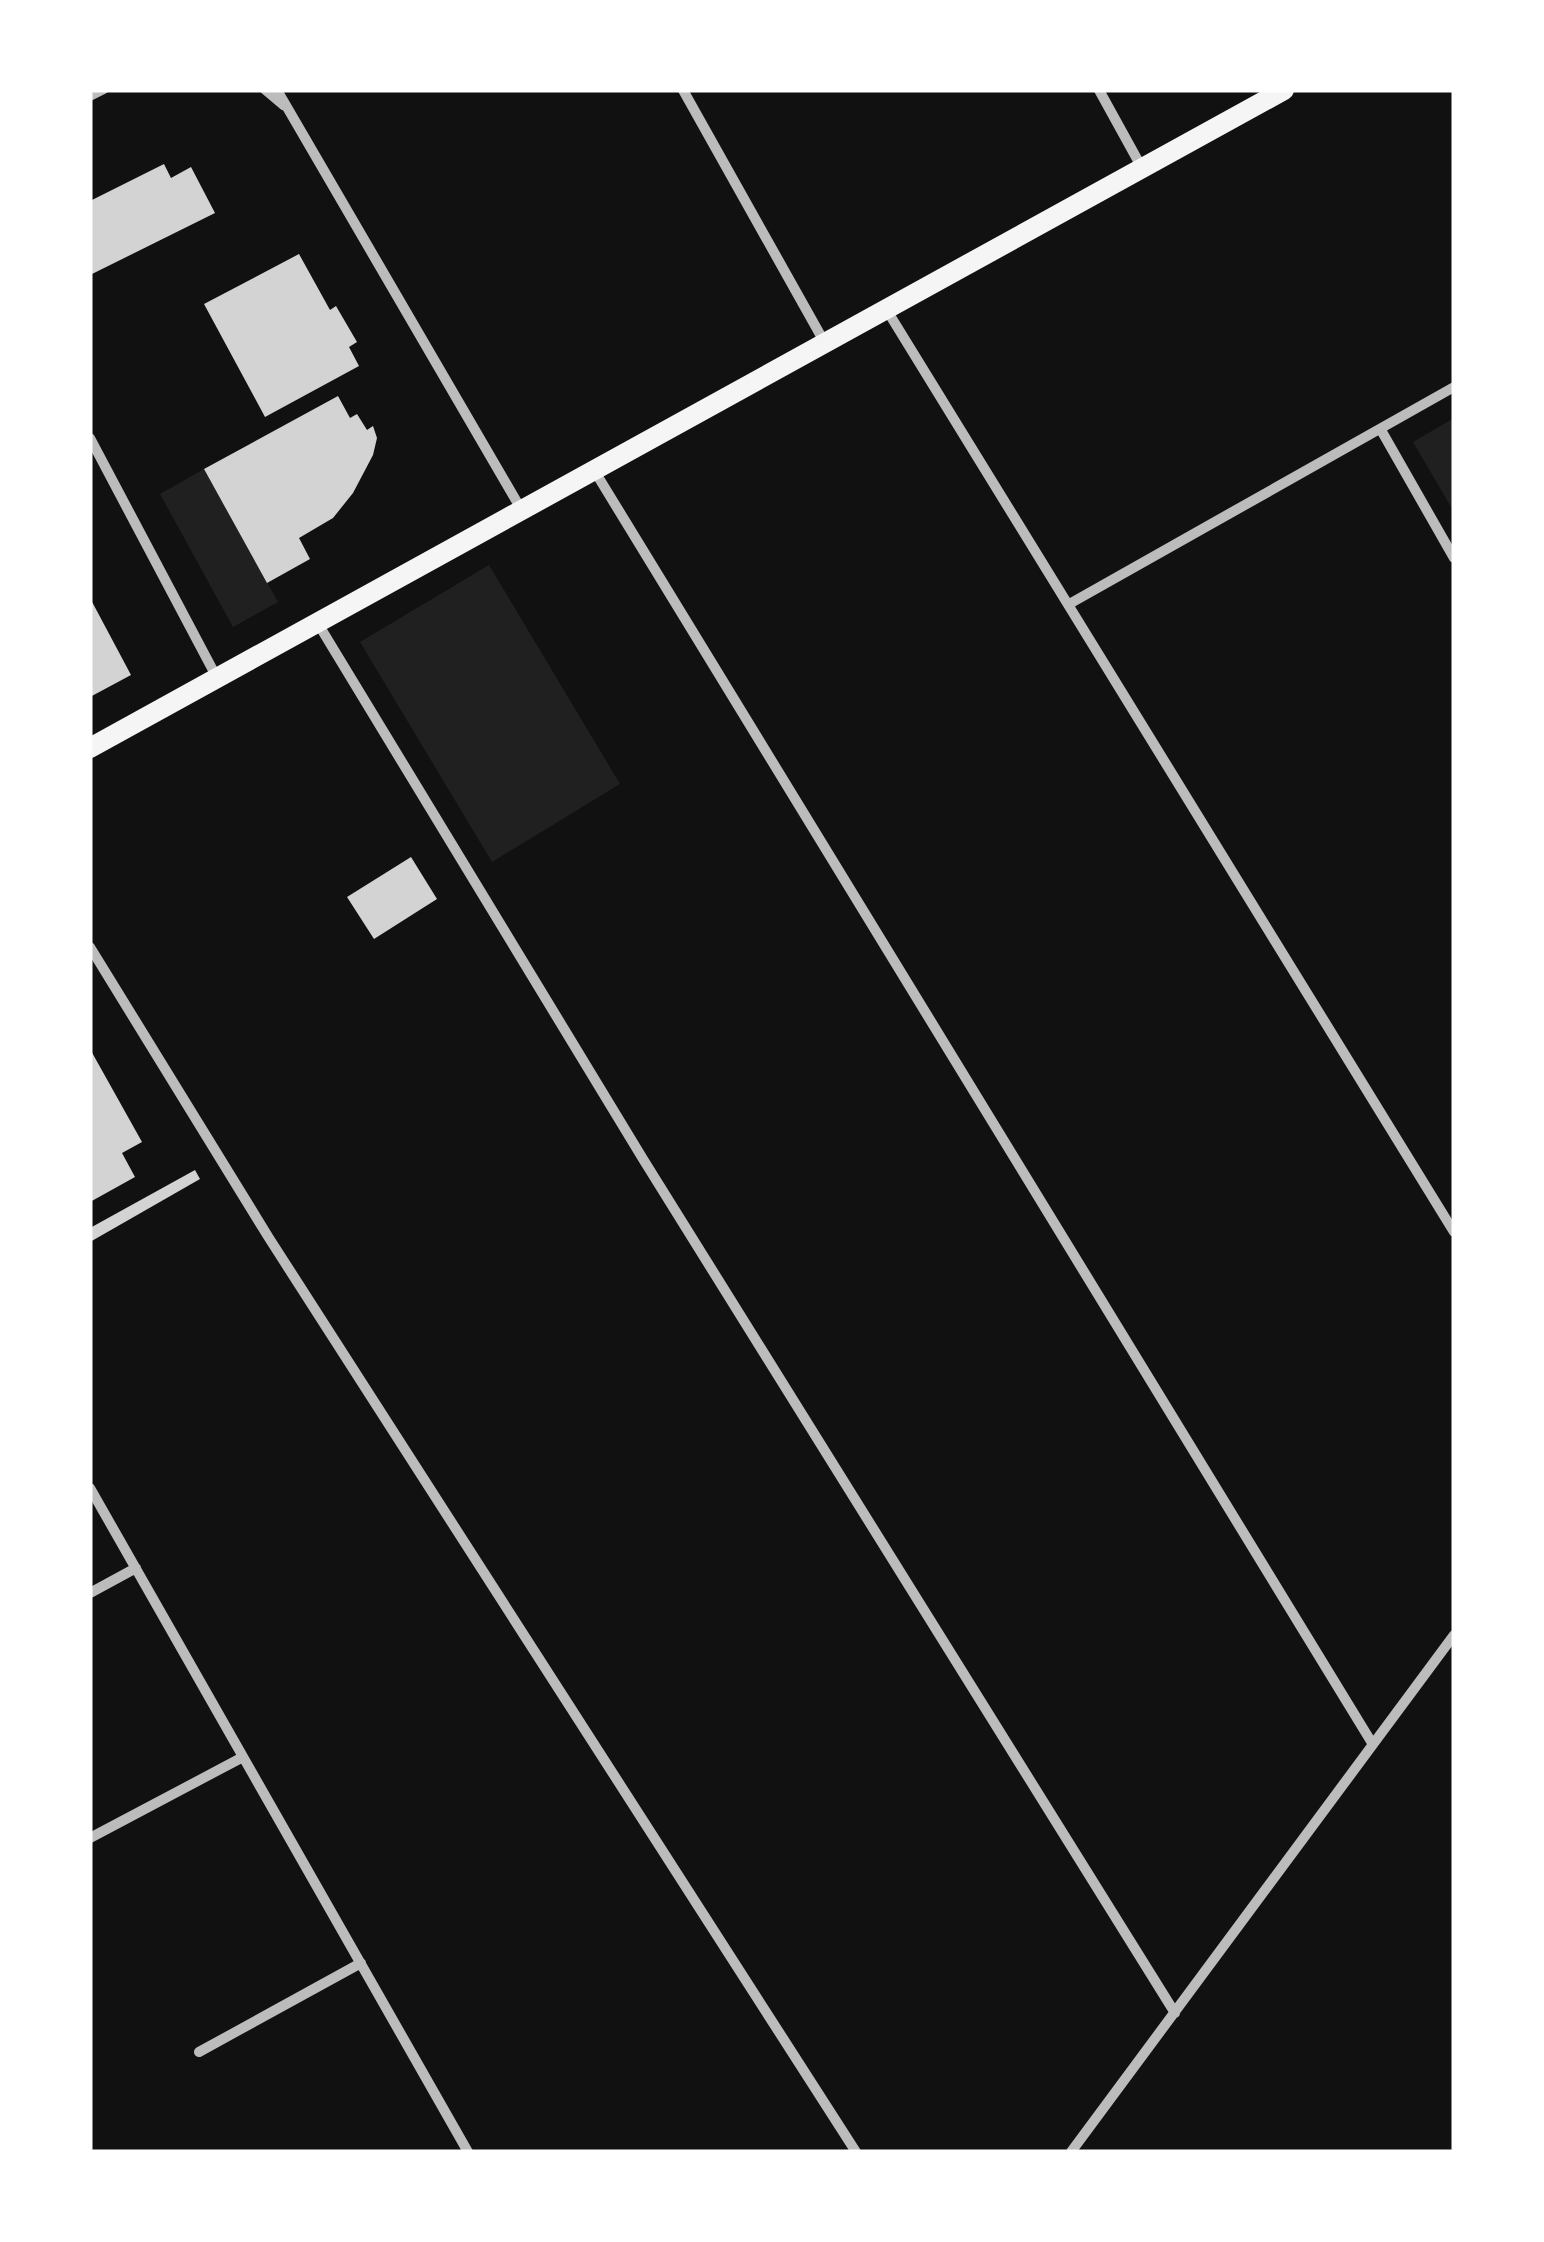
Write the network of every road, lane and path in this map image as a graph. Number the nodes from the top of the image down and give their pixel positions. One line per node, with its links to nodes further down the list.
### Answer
1 (104, 90): 7 (lane)
2 (264, 90): 8 (lane)
3 (277, 90): 8 (street)
4 (683, 90): 11 (street)
5 (1098, 90): 9 (street)
6 (1284, 90): 9 (main road)
7 (90, 97)
8 (287, 108): 16 (street)
9 (1142, 168): 10 (main road)
10 (888, 312): 11 (main road); 18 (street)
11 (826, 345): 15 (main road)
12 (1454, 387): 13 (street)
13 (1382, 430): 17 (street); 18 (street)
14 (90, 438): 20 (street)
15 (594, 469): 16 (main road); 28 (street)
16 (521, 509): 19 (main road)
17 (1454, 558)
18 (1072, 603): 23 (street)
19 (317, 621): 20 (main road); 32 (street)
20 (216, 676): 21 (main road)
21 (90, 748)
22 (90, 947): 35 (street)
23 (1454, 1232)
24 (90, 1488): 25 (street)
25 (136, 1568): 26 (street); 29 (street)
26 (90, 1593)
27 (1454, 1636): 28 (street)
28 (1372, 1744): 32 (street)
29 (243, 1757): 30 (street); 31 (street)
30 (90, 1838)
31 (361, 1963): 33 (street); 34 (street)
32 (1175, 2013): 36 (street)
33 (199, 2052)
34 (468, 2152)
35 (856, 2152)
36 (1071, 2152)

